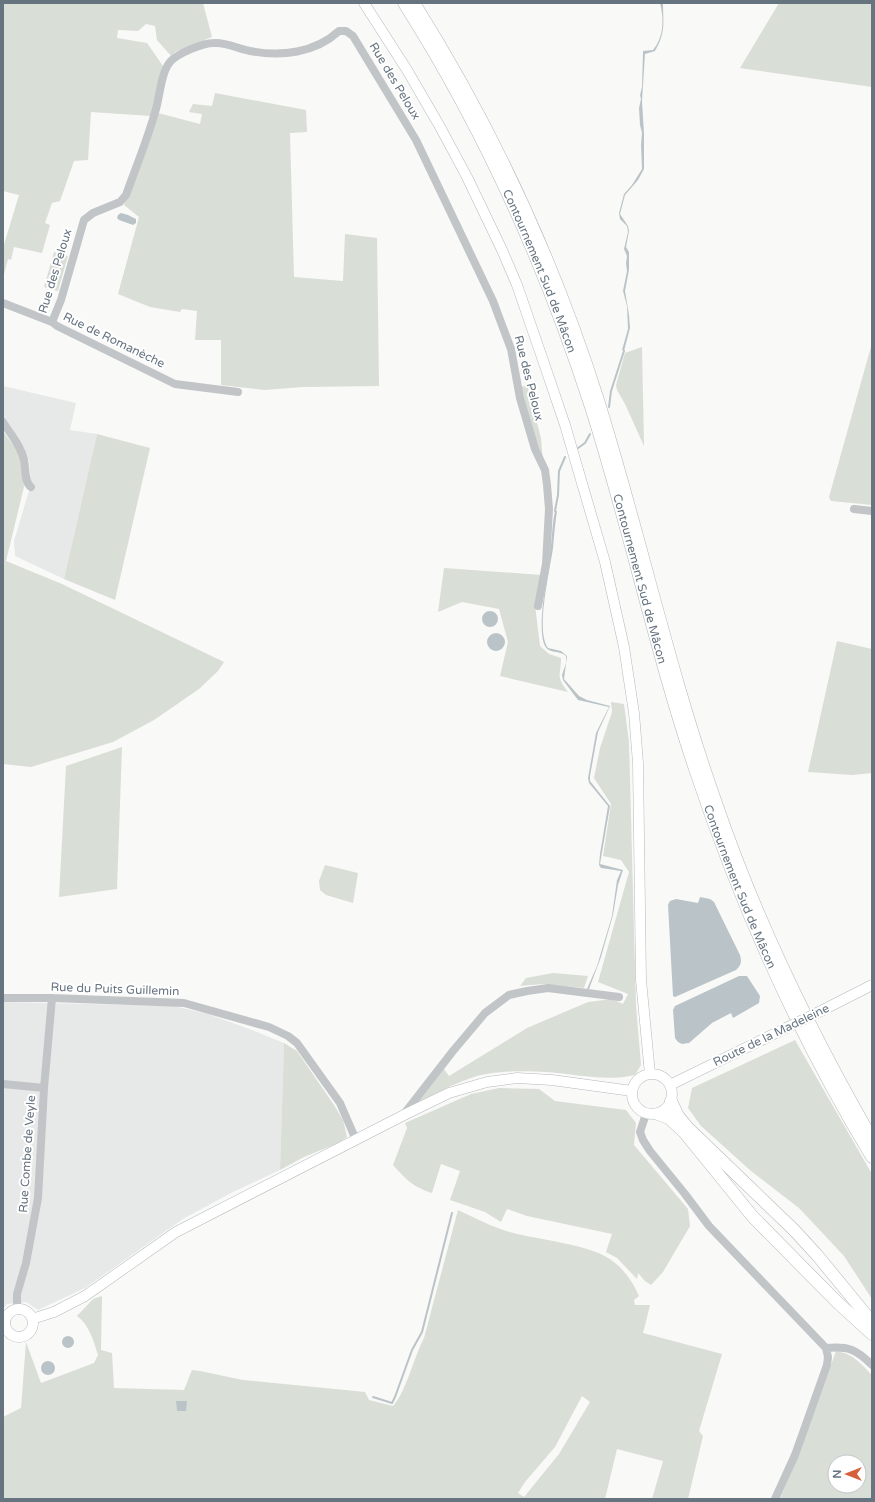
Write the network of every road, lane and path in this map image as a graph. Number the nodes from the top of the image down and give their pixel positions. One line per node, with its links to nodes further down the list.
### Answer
1 (364, 3): 16 (main road)
2 (404, 3): 26 (highway, Contournement Sud de Mâcon)
3 (414, 3): 24 (highway, Contournement Sud de Mâcon)
4 (3, 303): 5 (street, Rue de Romanèche)
5 (52, 322): 6 (street, Rue de Romanèche); 11 (street, Rue des Peloux)
6 (238, 392)
7 (3, 422): 8 (street)
8 (31, 487)
9 (854, 509): 10 (street)
10 (872, 511)
11 (538, 606)
12 (872, 985): 18 (main road, Route de la Madeleine, bridge)
13 (619, 997): 23 (street)
14 (3, 998): 15 (street, Rue du Puits Guillemin)
15 (52, 998): 19 (street, Rue Combe de Veyle); 25 (street, Rue du Puits Guillemin)
16 (650, 1074): 18 (main road); 20 (main road)
17 (3, 1084): 19 (street)
18 (670, 1085): 21 (main road)
19 (44, 1088): 27 (street, Rue Combe de Veyle)
20 (632, 1092): 22 (main road); 23 (main road)
21 (671, 1101): 22 (main road); 29 (highway)
22 (652, 1114): 31 (highway); 32 (street)
23 (404, 1115): 25 (main road)
24 (872, 1139)
25 (356, 1140): 28 (main road)
26 (872, 1157)
27 (17, 1310): 28 (main road); 30 (main road)
28 (32, 1319): 30 (main road)
29 (872, 1322)
30 (5, 1329)
31 (872, 1334)
32 (826, 1348): 33 (street); 34 (street)
33 (872, 1365)
34 (775, 1499)

